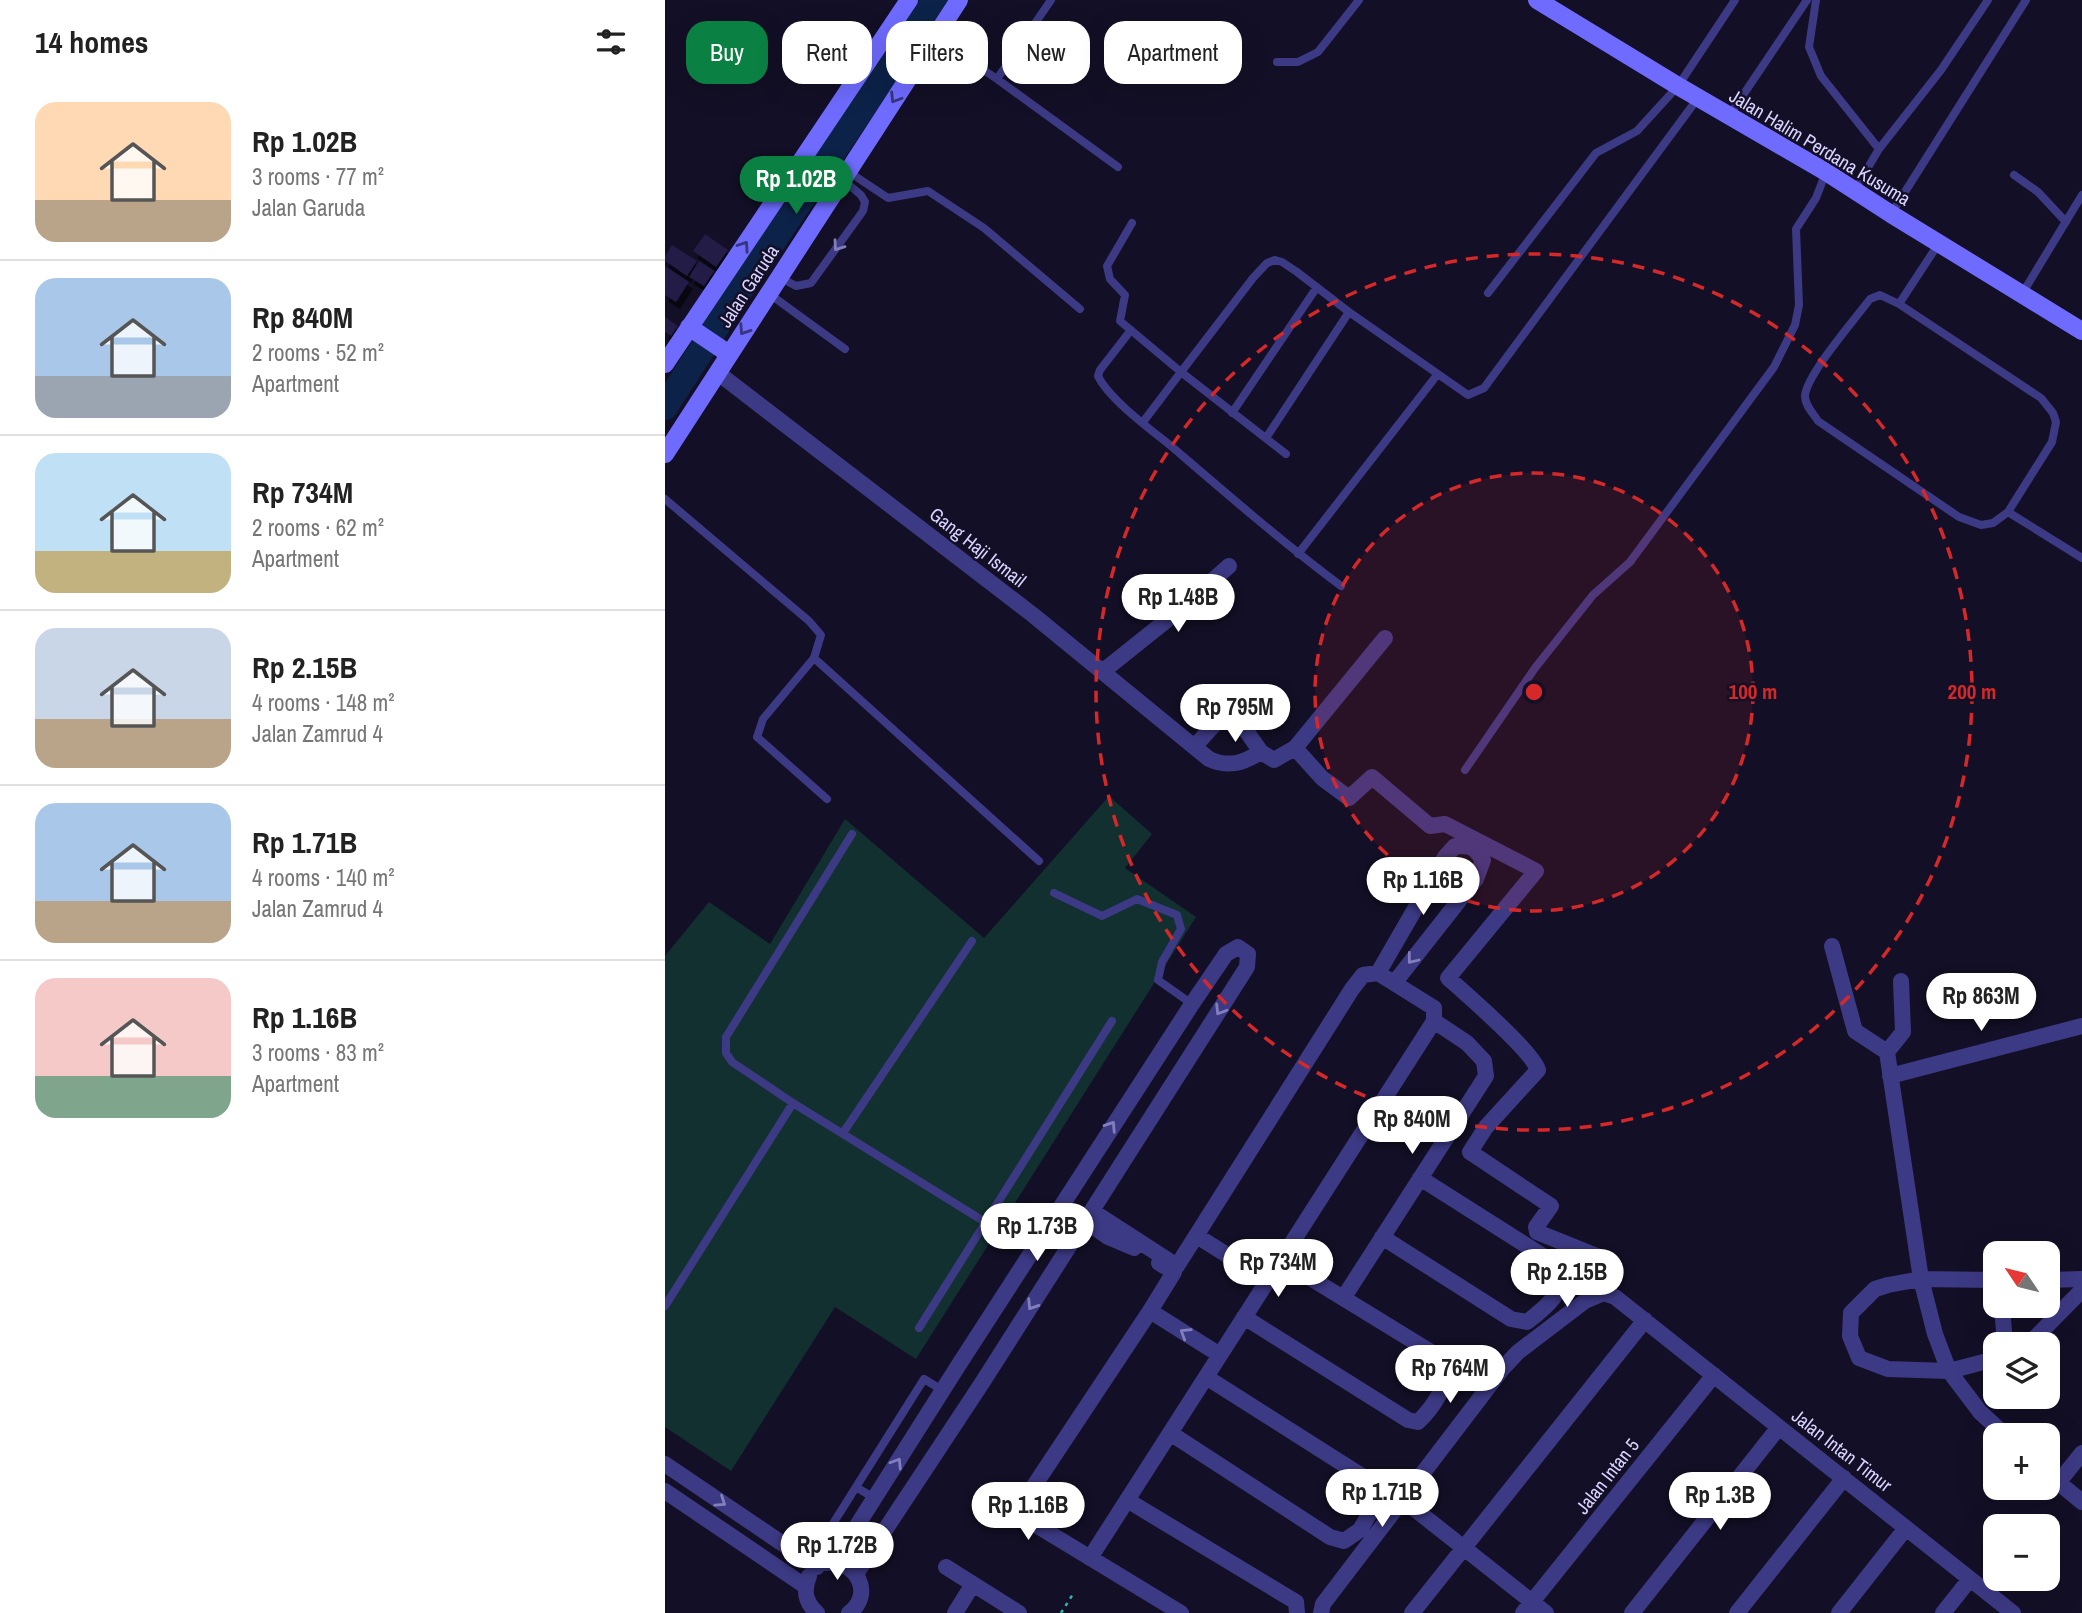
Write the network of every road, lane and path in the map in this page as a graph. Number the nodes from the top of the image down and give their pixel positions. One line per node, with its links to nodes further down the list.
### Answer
1 (909, 0): 38 (main road, Jalan Garuda, one-way to 1)
2 (959, 0): 11 (main road, Jalan Garuda)
3 (1051, 0): 14 (lane)
4 (1359, 0): 12 (lane)
5 (1537, 0): 16 (main road, Jalan Halim Perdana Kusuma)
6 (1735, 0): 16 (lane)
7 (1807, 0): 18 (lane)
8 (1817, 0): 19 (lane)
9 (1988, 0): 19 (lane)
10 (2026, 0): 26 (lane)
11 (944, 21)
12 (1277, 62)
13 (988, 73): 14 (lane)
14 (997, 79): 20 (lane)
15 (904, 84): 23 (main road, Jalan Garuda, one-way to 23)
16 (1678, 86): 17 (main road, Jalan Halim Perdana Kusuma); 33 (lane)
17 (1698, 98): 18 (main road, Jalan Halim Perdana Kusuma); 46 (lane)
18 (1728, 117): 21 (main road, Jalan Halim Perdana Kusuma)
19 (1879, 149): 24 (lane)
20 (1118, 167)
21 (1826, 172): 24 (main road, Jalan Halim Perdana Kusuma); 64 (lane)
22 (2014, 175): 27 (lane)
23 (846, 176): 30 (main road, Jalan Garuda); 30 (lane, one-way to 30); 36 (lane)
24 (1854, 191): 26 (main road, Jalan Halim Perdana Kusuma)
25 (2082, 195): 27 (lane)
26 (1891, 214): 29 (main road, Jalan Halim Perdana Kusuma)
27 (2066, 222): 34 (lane)
28 (1132, 223): 39 (lane)
29 (1939, 243): 34 (main road, Jalan Halim Perdana Kusuma); 35 (lane)
30 (779, 277): 32 (main road, Jalan Garuda)
31 (1317, 287): 37 (lane); 44 (lane); 47 (lane)
32 (768, 293): 41 (lane); 42 (main road, Jalan Garuda, one-way to 42)
33 (1488, 293)
34 (2022, 294): 40 (main road, Jalan Halim Perdana Kusuma)
35 (1899, 304): 53 (lane); 53 (lane)
36 (1080, 309)
37 (1349, 312): 46 (lane); 49 (lane)
38 (692, 330): 42 (main road); 43 (main road, Jalan Garuda)
39 (1131, 330): 44 (lane); 48 (lane)
40 (2082, 331)
41 (845, 349)
42 (723, 351): 45 (main road, Jalan Garuda)
43 (665, 364)
44 (1181, 372): 47 (lane); 48 (lane)
45 (717, 373): 50 (main road, Jalan Garuda); 60 (street, Gang Haji Ismail)
46 (1437, 374): 54 (lane)
47 (1232, 413): 49 (lane)
48 (1143, 422): 54 (lane)
49 (1266, 438): 51 (lane)
50 (665, 454)
51 (1286, 454)
52 (665, 499): 59 (lane)
53 (2008, 512): 55 (lane)
54 (1298, 554): 57 (lane)
55 (2082, 558)
56 (1229, 566): 60 (street)
57 (1341, 586)
58 (1385, 638): 62 (street)
59 (814, 658): 65 (lane); 67 (lane)
60 (1102, 672): 61 (street, Gang Haji Ismail)
61 (1195, 746): 63 (street, Gang Haji Ismail); 63 (street)
62 (1296, 748): 63 (street); 98 (street)
63 (1261, 752)
64 (1465, 770)
65 (827, 799)
66 (852, 834): 80 (lane)
67 (1039, 861)
68 (1054, 893): 74 (lane)
69 (972, 941): 81 (lane)
70 (1832, 946): 78 (street)
71 (1378, 973): 73 (street); 73 (street, one-way to 73); 87 (street)
72 (1901, 981): 78 (street)
73 (1395, 982): 76 (street)
74 (1192, 1004): 82 (street, one-way to 74); 83 (street, one-way to 83)
75 (1112, 1021): 86 (lane)
76 (1434, 1021): 84 (street); 90 (street)
77 (2082, 1026): 79 (street)
78 (1887, 1052): 79 (street)
79 (1890, 1076): 91 (street)
80 (793, 1103): 81 (lane); 99 (lane)
81 (843, 1133): 86 (lane)
82 (1095, 1151): 83 (street); 107 (street)
83 (1121, 1166): 85 (street)
84 (1420, 1178): 88 (street); 88 (street)
85 (1089, 1216): 89 (street); 111 (street, one-way to 111)
86 (985, 1222): 103 (lane)
87 (1197, 1236): 89 (street); 95 (street)
88 (1382, 1237): 97 (street)
89 (1148, 1251): 100 (street)
90 (1281, 1260): 95 (street); 97 (street)
91 (1921, 1279): 93 (street); 108 (street); 108 (street)
92 (2082, 1279): 94 (street)
93 (1983, 1280)
94 (2060, 1280)
95 (1268, 1281): 101 (street)
96 (2082, 1290): 104 (street)
97 (1343, 1297): 101 (street)
98 (1589, 1299): 102 (street, Jalan Intan Timur); 125 (street)
99 (665, 1306)
100 (1150, 1311): 105 (street, one-way to 100); 128 (street)
101 (1244, 1317): 105 (street)
102 (1645, 1320): 109 (street, Jalan Intan Timur); 131 (street)
103 (919, 1328)
104 (2041, 1332)
105 (1220, 1355): 110 (street)
106 (1983, 1362): 108 (street)
107 (957, 1366): 111 (street); 112 (street)
108 (1949, 1371): 113 (street)
109 (1714, 1375): 114 (street, Jalan Intan Timur); 141 (street, Jalan Intan 5)
110 (1206, 1377): 115 (street); 115 (street)
111 (982, 1383): 136 (street)
112 (942, 1390): 121 (lane); 124 (street, one-way to 112)
113 (1992, 1423)
114 (1779, 1427): 119 (street, Jalan Intan Timur); 151 (street)
115 (1170, 1433): 126 (street)
116 (2081, 1456): 118 (street)
117 (667, 1469): 134 (street, one-way to 134)
118 (2060, 1472)
119 (1844, 1478): 130 (street, Jalan Intan Timur); 152 (street)
120 (2060, 1484): 127 (street)
121 (856, 1487): 124 (lane); 129 (lane)
122 (665, 1491): 139 (street)
123 (985, 1494): 128 (street)
124 (874, 1498): 133 (street)
125 (1402, 1499): 131 (street); 149 (street)
126 (1128, 1500): 132 (street); 148 (street)
127 (2082, 1502)
128 (1016, 1513): 132 (street)
129 (834, 1522)
130 (1906, 1528): 137 (street, Jalan Intan Timur); 153 (street)
131 (1464, 1548): 141 (street); 150 (street)
132 (1090, 1558): 147 (street)
133 (834, 1562): 134 (street); 136 (street)
134 (817, 1567): 139 (street)
135 (946, 1567): 138 (street)
136 (856, 1574): 143 (street)
137 (1970, 1579): 154 (street); 155 (street, Jalan Intan Timur)
138 (973, 1584): 144 (street); 145 (street)
139 (805, 1586): 142 (street)
140 (1073, 1594): 146 (path)
141 (1534, 1610)
142 (811, 1611)
143 (849, 1613)
144 (954, 1613)
145 (1019, 1613)
146 (1061, 1613)
147 (1181, 1613)
148 (1297, 1613)
149 (1321, 1613)
150 (1412, 1613)
151 (1632, 1613)
152 (1737, 1613)
153 (1839, 1613)
154 (1944, 1613)
155 (2013, 1613)

